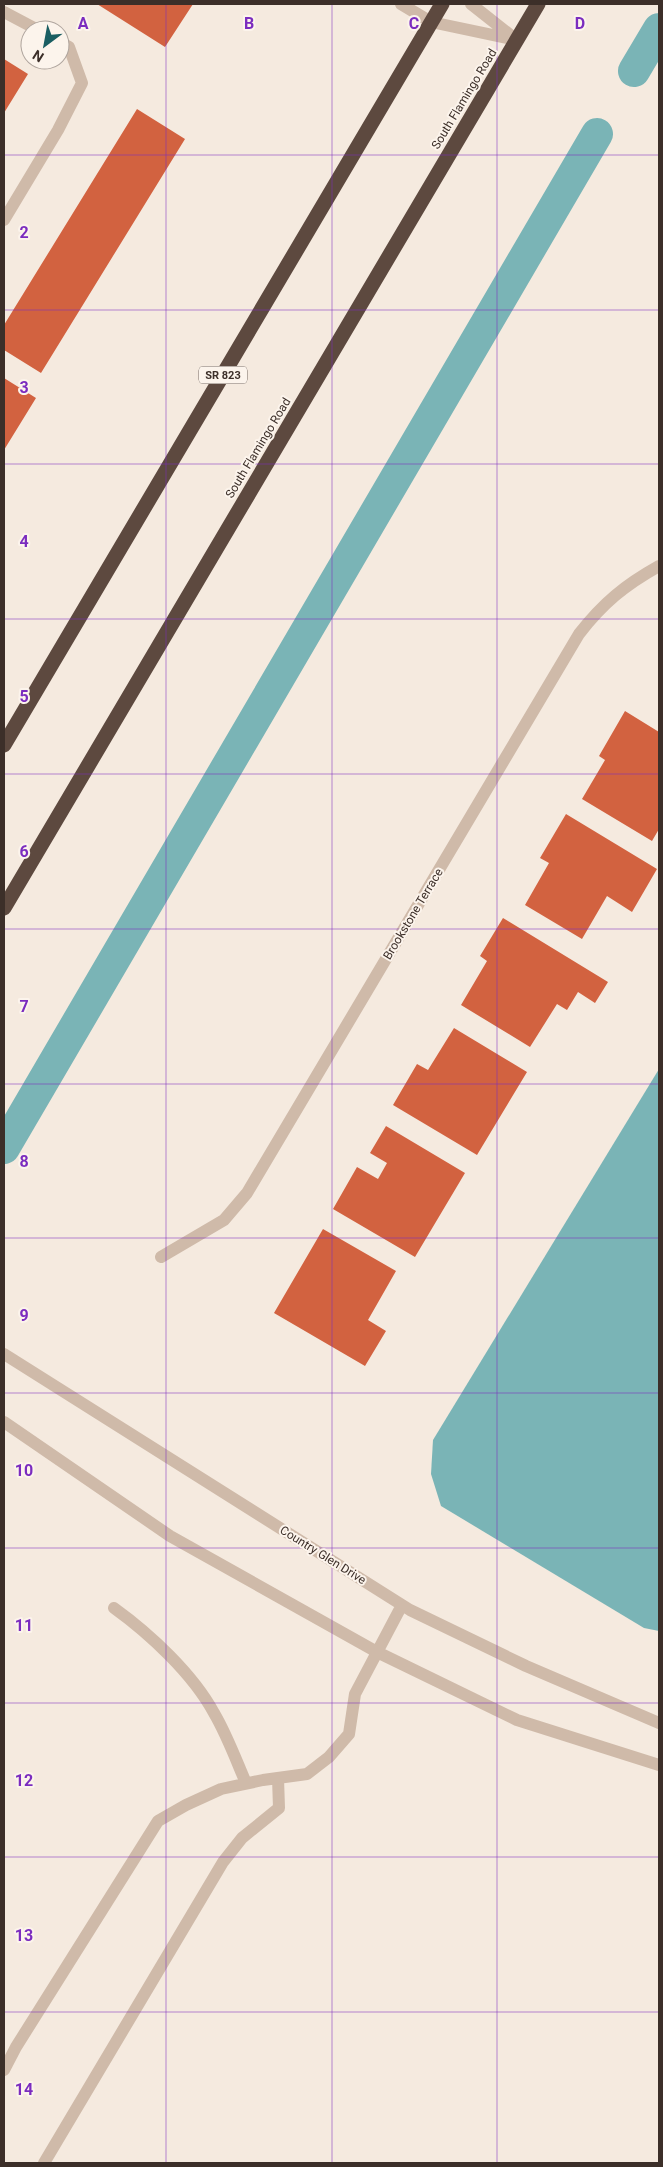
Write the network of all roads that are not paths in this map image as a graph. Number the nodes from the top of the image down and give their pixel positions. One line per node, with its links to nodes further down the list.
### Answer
1 (401, 4): 7 (street)
2 (442, 4): 7 (highway, SR 823)
3 (471, 4): 8 (street)
4 (538, 4): 8 (highway, South Flamingo Road)
5 (4, 12): 6 (street)
6 (20, 20)
7 (431, 22): 8 (street); 12 (highway, SR 823)
8 (516, 40): 13 (highway, South Flamingo Road)
9 (70, 55): 10 (street)
10 (4, 220)
11 (659, 566): 14 (street, Brookstone Terrace)
12 (4, 745)
13 (4, 908)
14 (162, 1257)
15 (4, 1354): 17 (street, Country Glen Drive)
16 (4, 1422): 19 (street)
17 (402, 1605): 19 (street); 20 (street, Country Glen Drive)
18 (114, 1608): 23 (street)
19 (377, 1652): 21 (street); 22 (street)
20 (659, 1723)
21 (659, 1765)
22 (278, 1778): 23 (street); 25 (street)
23 (246, 1783): 24 (street)
24 (4, 2070)
25 (44, 2163)

